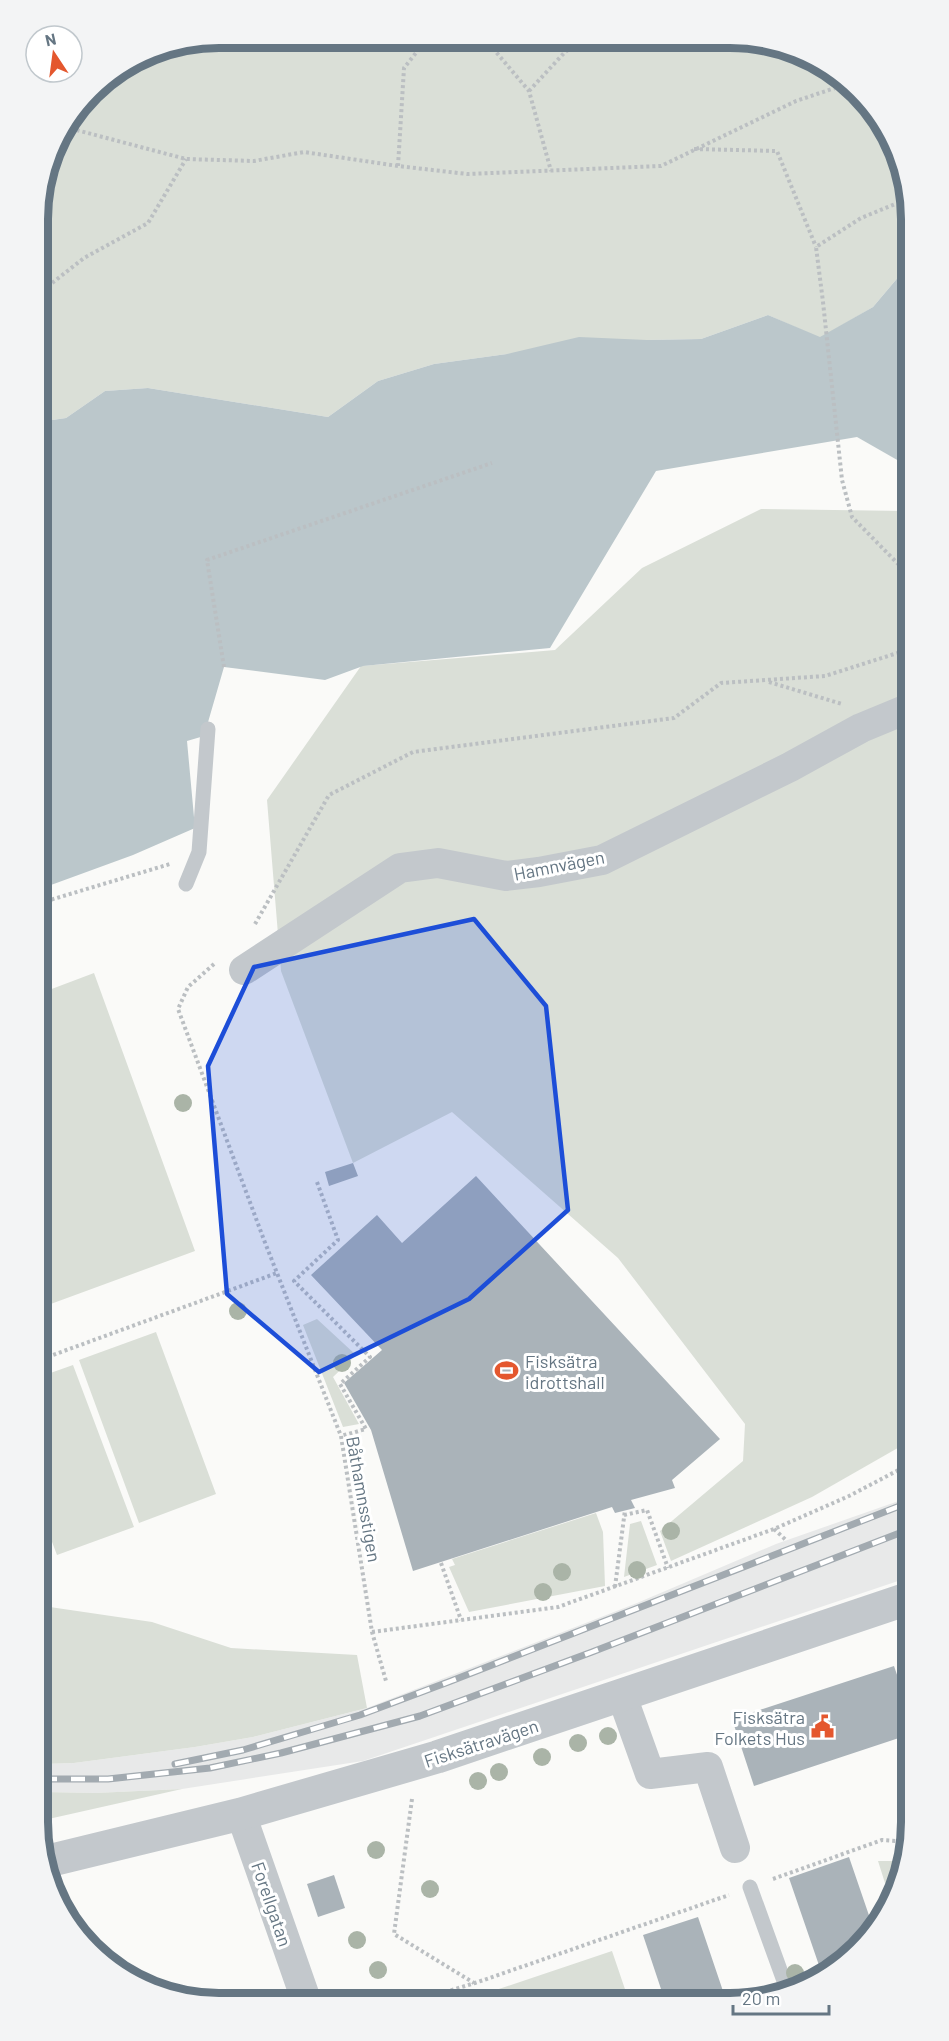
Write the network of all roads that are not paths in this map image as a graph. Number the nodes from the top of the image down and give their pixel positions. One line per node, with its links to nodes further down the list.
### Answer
1 (894, 714): 4 (street, Hamnvägen)
2 (208, 729): 3 (lane)
3 (186, 884)
4 (232, 965)
5 (901, 1601): 6 (street, Fisksätravägen)
6 (622, 1696): 7 (street, Fisksätravägen); 8 (street)
7 (241, 1814): 9 (street, Fisksätravägen); 12 (street, Forellgatan)
8 (735, 1848)
9 (52, 1860)
10 (750, 1887): 11 (lane)
11 (785, 1984)
12 (304, 1993)

